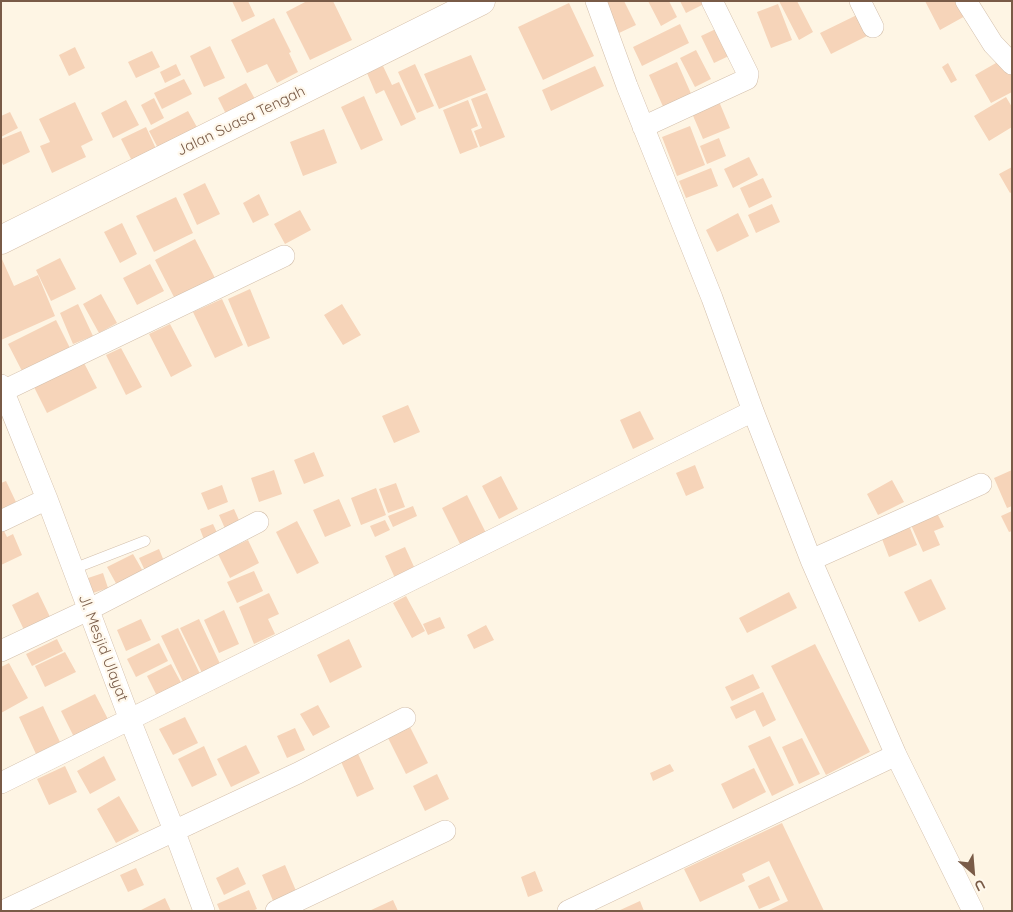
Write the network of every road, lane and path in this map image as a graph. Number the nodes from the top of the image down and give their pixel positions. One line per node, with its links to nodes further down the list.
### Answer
1 (481, 1): 9 (street, Jalan Suasa Tengah)
2 (596, 1): 8 (street)
3 (712, 1): 8 (street)
4 (860, 1): 6 (street)
5 (966, 1): 7 (street)
6 (873, 27)
7 (1012, 64)
8 (651, 124): 12 (street)
9 (1, 240)
10 (284, 256): 11 (street)
11 (2, 389): 14 (street, Jl. Mesjid Ulayat)
12 (753, 411): 18 (street); 23 (street)
13 (981, 484): 18 (street)
14 (46, 499): 15 (street); 19 (street, Jl. Mesjid Ulayat)
15 (1, 521)
16 (258, 522): 20 (street)
17 (145, 541): 19 (lane)
18 (811, 560): 24 (street)
19 (73, 569): 20 (street, Jl. Mesjid Ulayat)
20 (88, 610): 21 (street); 23 (street, Jl. Mesjid Ulayat)
21 (1, 651)
22 (405, 718): 26 (street)
23 (130, 720): 25 (street); 26 (street, Jl. Mesjid Ulayat)
24 (896, 755): 31 (street); 32 (street)
25 (1, 783)
26 (174, 830): 28 (street); 29 (street, Jl. Mesjid Ulayat)
27 (445, 831): 30 (street)
28 (3, 911)
29 (204, 911)
30 (276, 911)
31 (568, 911)
32 (973, 911)

